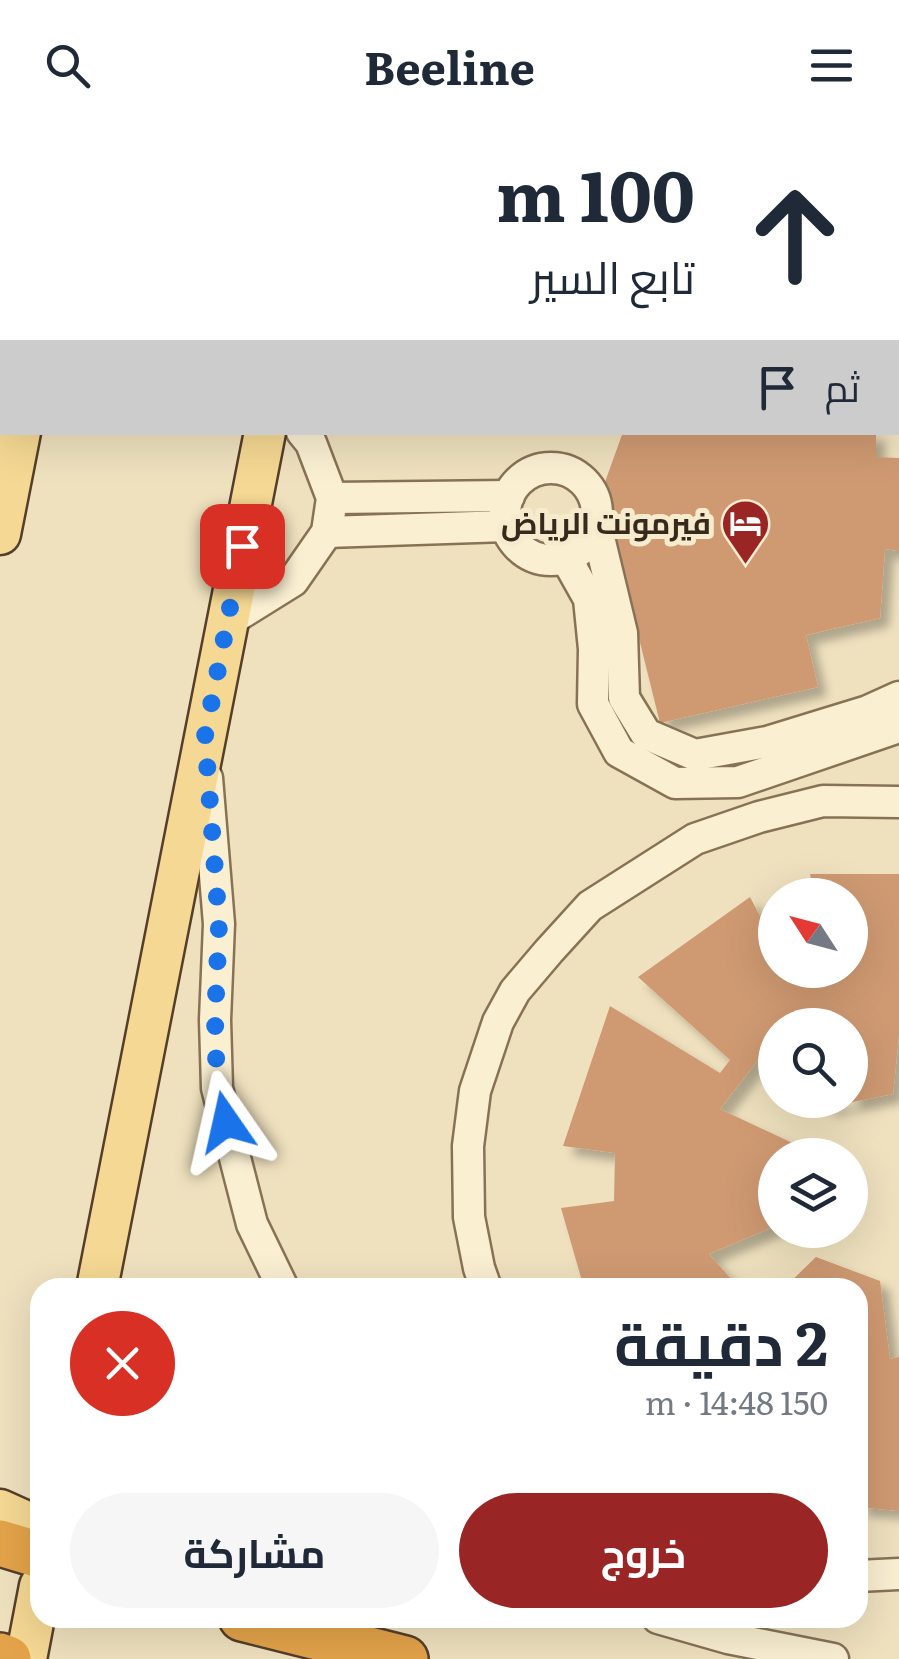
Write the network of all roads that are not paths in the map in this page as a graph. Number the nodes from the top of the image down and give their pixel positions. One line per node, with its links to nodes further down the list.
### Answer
1 (19, 435): 8 (main road)
2 (263, 435): 10 (main road)
3 (304, 435): 4 (street)
4 (332, 498): 5 (street); 7 (street)
5 (507, 511): 6 (street); 7 (street); 9 (street)
6 (596, 525): 9 (street); 11 (street)
7 (327, 532): 10 (street)
8 (0, 534)
9 (566, 558): 12 (street)
10 (227, 622): 13 (main road)
11 (899, 696)
12 (899, 727)
13 (205, 736): 15 (main road); 16 (street)
14 (899, 802): 17 (street)
15 (99, 1278)
16 (279, 1278)
17 (482, 1278)
18 (0, 1510): 19 (main road)
19 (30, 1524)
20 (0, 1543): 21 (highway)
21 (30, 1552)
22 (899, 1574): 23 (street)
23 (868, 1576)
24 (32, 1628): 29 (main road)
25 (282, 1628): 30 (highway)
26 (693, 1628): 31 (street)
27 (0, 1656): 28 (highway)
28 (8, 1659)
29 (26, 1659)
30 (405, 1659)
31 (833, 1659)

